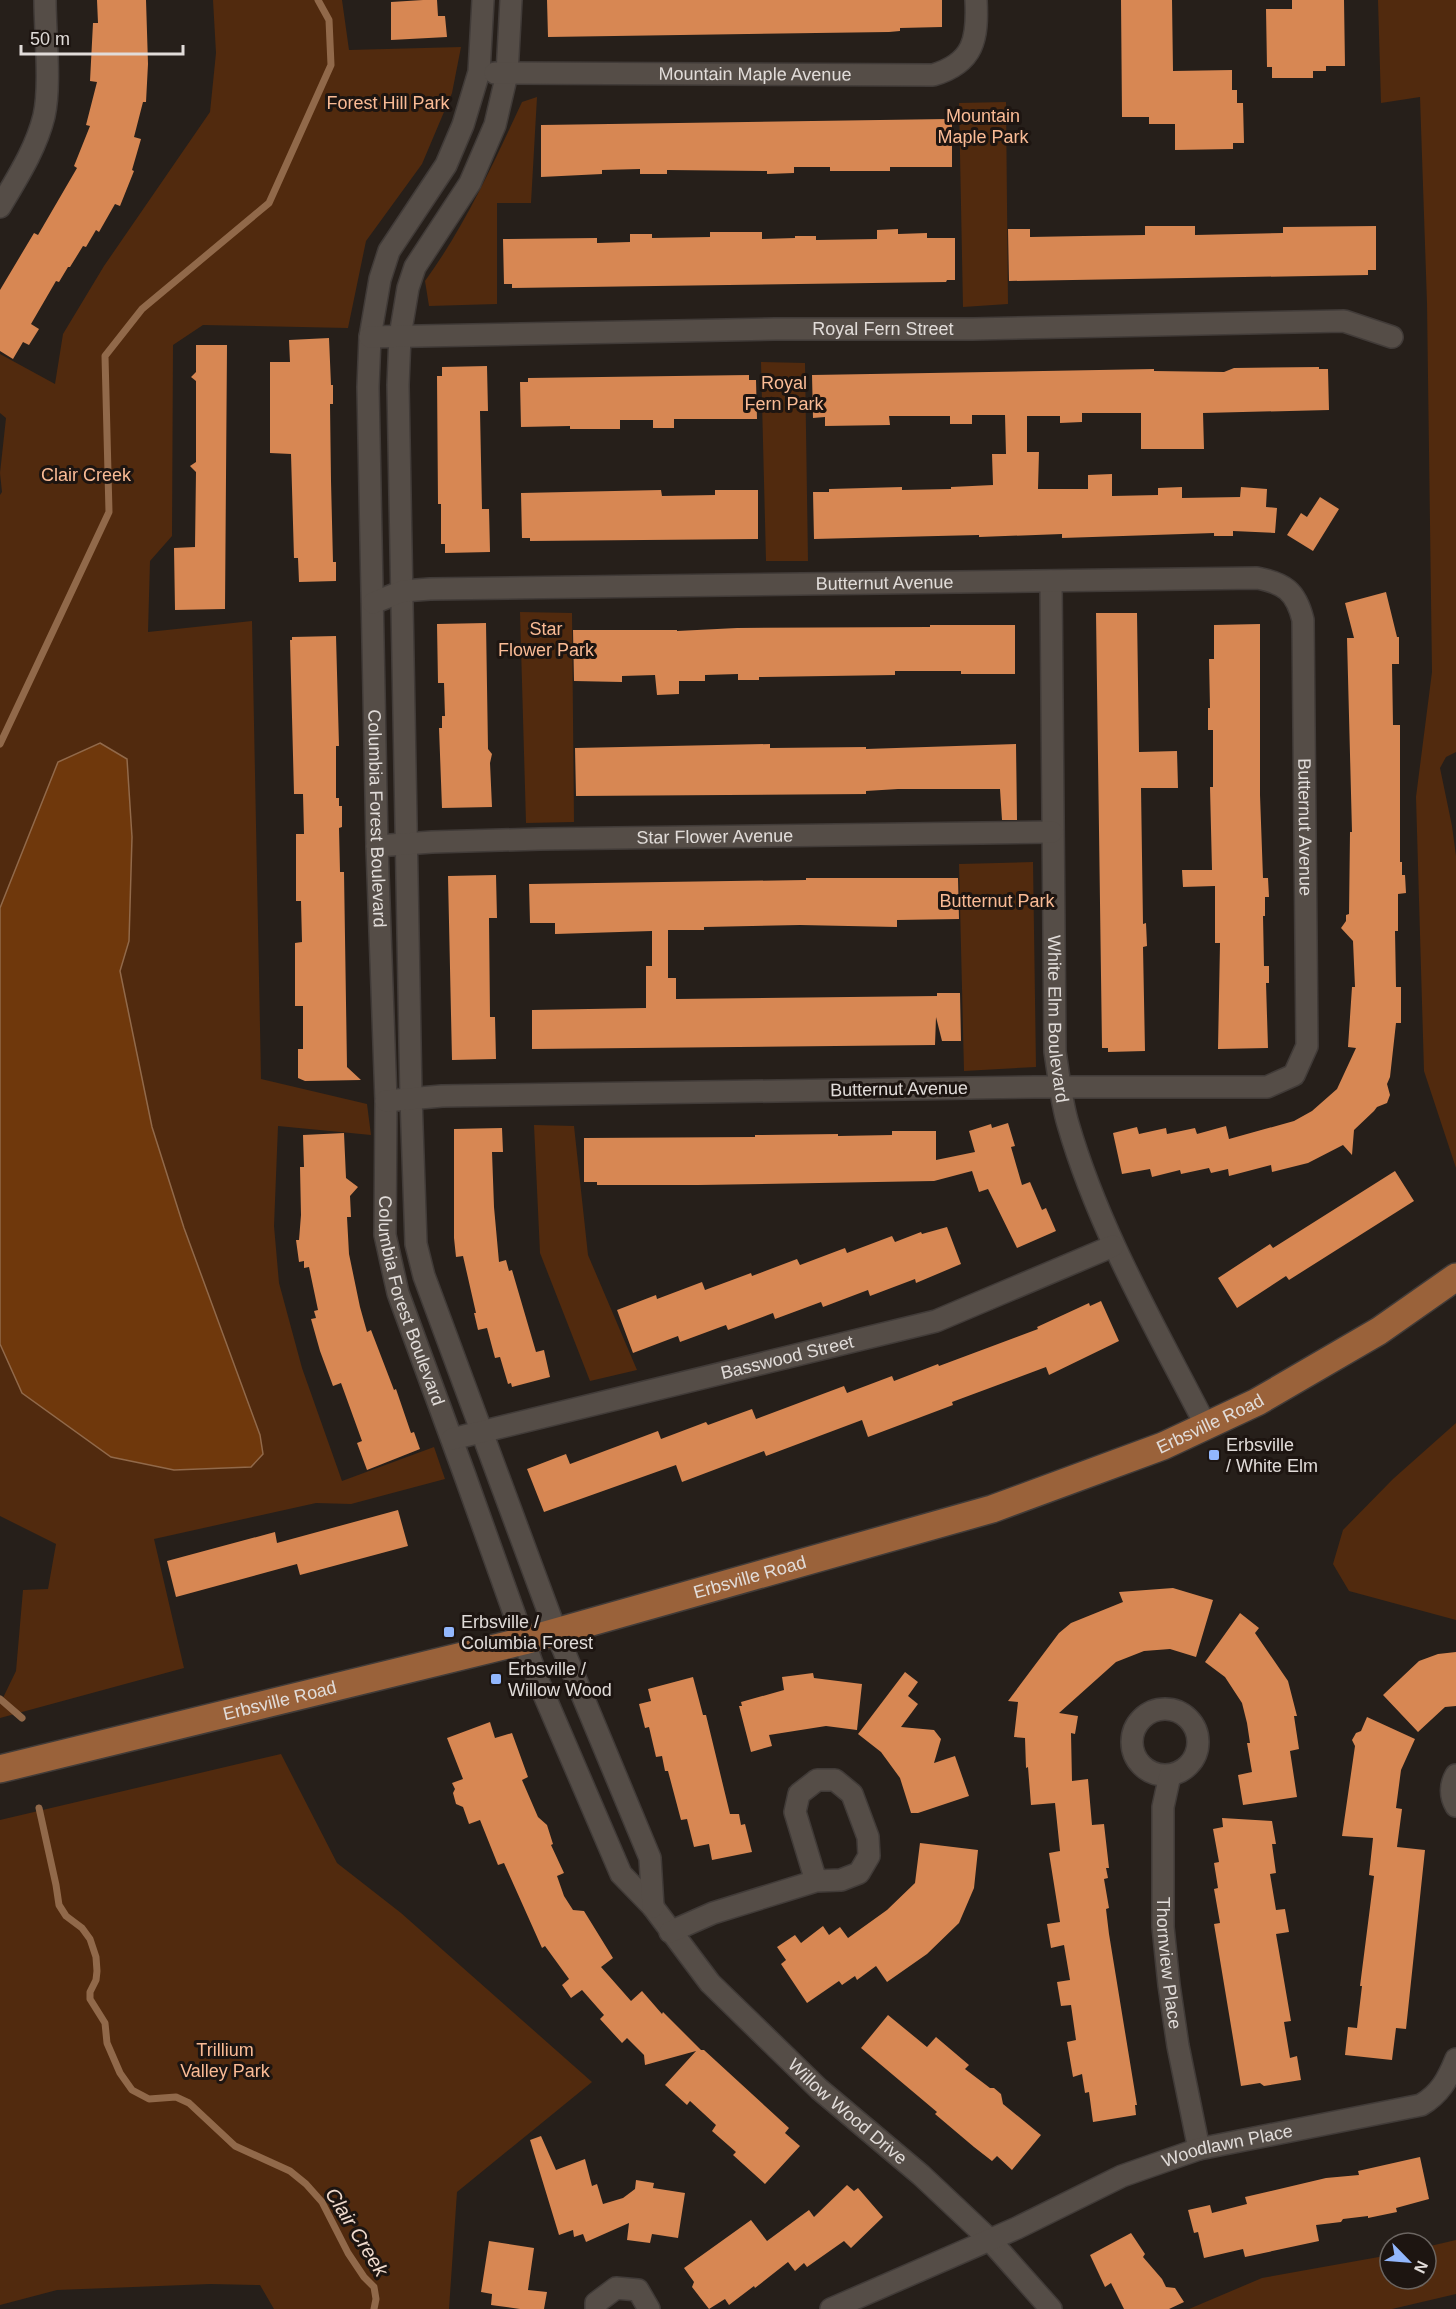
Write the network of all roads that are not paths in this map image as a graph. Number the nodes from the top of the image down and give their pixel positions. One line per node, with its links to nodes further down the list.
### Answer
1 (45, 0): 7 (street)
2 (483, 0): 5 (street, Columbia Forest Boulevard)
3 (511, 0): 6 (street, Columbia Forest Boulevard)
4 (976, 0): 6 (street, Mountain Maple Avenue)
5 (479, 72): 6 (street, Mountain Maple Avenue); 9 (street, Columbia Forest Boulevard)
6 (507, 74): 8 (street, Columbia Forest Boulevard)
7 (0, 207)
8 (400, 336): 9 (street, Royal Fern Street); 10 (street, Royal Fern Street); 12 (street, Columbia Forest Boulevard)
9 (370, 337): 13 (street, Columbia Forest Boulevard)
10 (1392, 337)
11 (1051, 581): 12 (street, Butternut Avenue); 14 (street, White Elm Boulevard); 17 (street, Butternut Avenue)
12 (403, 591): 13 (street, Butternut Avenue); 15 (street, Columbia Forest Boulevard)
13 (373, 603): 16 (street, Columbia Forest Boulevard)
14 (1052, 832): 15 (street, Star Flower Avenue); 17 (street, White Elm Boulevard)
15 (407, 844): 16 (street, Star Flower Avenue); 18 (street, Columbia Forest Boulevard)
16 (377, 846): 19 (street, Columbia Forest Boulevard)
17 (1060, 1087): 18 (street, Butternut Avenue); 20 (street, White Elm Boulevard)
18 (411, 1097): 19 (street, Butternut Avenue); 23 (street, Columbia Forest Boulevard)
19 (386, 1101): 24 (street, Columbia Forest Boulevard)
20 (1113, 1246): 22 (street, White Elm Boulevard); 23 (street, Basswood Street)
21 (1456, 1277): 22 (main road, Erbsville Road)
22 (1206, 1426): 25 (main road, Erbsville Road)
23 (482, 1432): 24 (street, Basswood Street); 25 (street, Columbia Forest Boulevard)
24 (452, 1439): 26 (street, Columbia Forest Boulevard)
25 (556, 1632): 26 (main road, Erbsville Road); 32 (street)
26 (524, 1641): 27 (main road, Erbsville Road); 32 (street, Willow Wood Drive)
27 (0, 1769)
28 (1170, 1775): 35 (street, Thornview Place)
29 (1456, 1775): 30 (street)
30 (1456, 1806)
31 (816, 1881): 31 (street); 33 (street)
32 (653, 1907): 33 (street, Willow Wood Drive)
33 (670, 1932): 36 (street, Willow Wood Drive)
34 (1456, 2059): 35 (street, Woodlawn Place)
35 (1199, 2149): 36 (street, Woodlawn Place)
36 (989, 2239): 39 (street, Woodlawn Place); 40 (street, Willow Wood Drive)
37 (596, 2309): 38 (street)
38 (649, 2309)
39 (831, 2309)
40 (1051, 2309)

